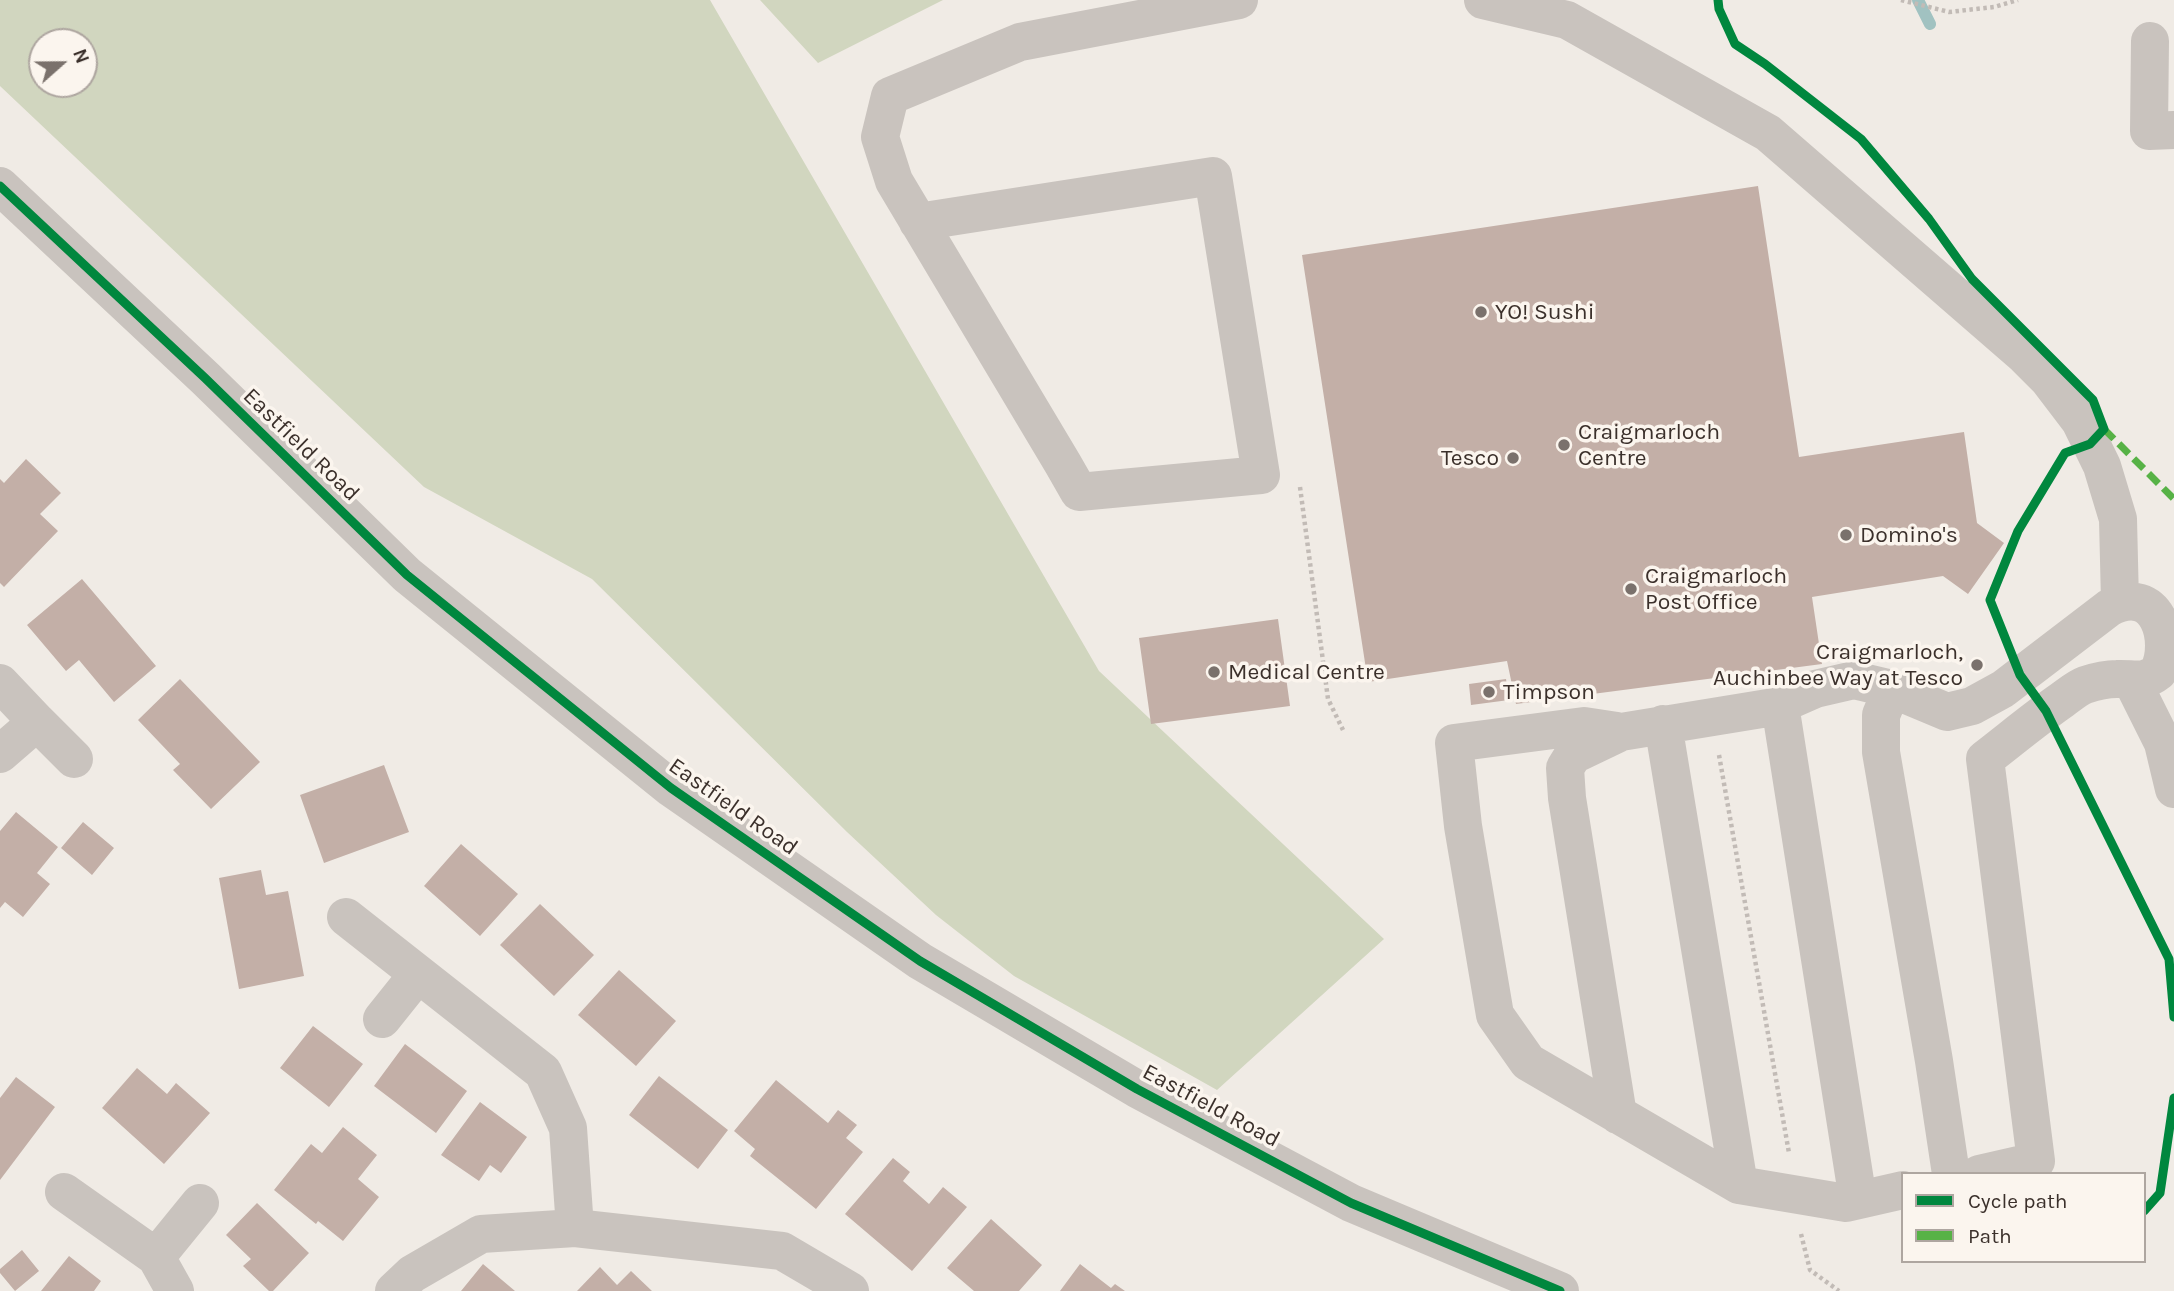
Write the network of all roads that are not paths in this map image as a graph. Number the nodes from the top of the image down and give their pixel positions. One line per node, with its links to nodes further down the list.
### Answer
1 (1239, 0): 6 (street)
2 (1483, 0): 7 (street)
3 (2150, 41): 4 (street)
4 (2174, 130)
5 (0, 186): 35 (street, Eastfield Road)
6 (918, 222): 6 (street)
7 (2110, 610): 8 (street); 9 (street); 11 (street)
8 (2173, 630): 9 (street)
9 (2125, 680): 18 (street); 24 (street)
10 (0, 683): 13 (street)
11 (1892, 689): 12 (street); 23 (street)
12 (1780, 705): 14 (street); 28 (street)
13 (37, 722): 16 (street); 17 (street)
14 (1663, 724): 15 (street); 25 (street)
15 (1621, 732): 22 (street); 22 (street)
16 (0, 754)
17 (74, 759)
18 (2174, 789)
19 (346, 917): 20 (street)
20 (418, 974): 21 (street); 30 (street)
21 (382, 1019)
22 (1618, 1115): 25 (street)
23 (1951, 1172)
24 (1988, 1172)
25 (1739, 1185): 28 (street)
26 (1901, 1190): 28 (street)
27 (64, 1192): 31 (street)
28 (1858, 1200)
29 (200, 1203): 31 (street)
30 (575, 1228): 33 (street); 34 (street)
31 (156, 1257): 32 (street)
32 (175, 1291)
33 (394, 1291)
34 (850, 1291)
35 (1560, 1291)

